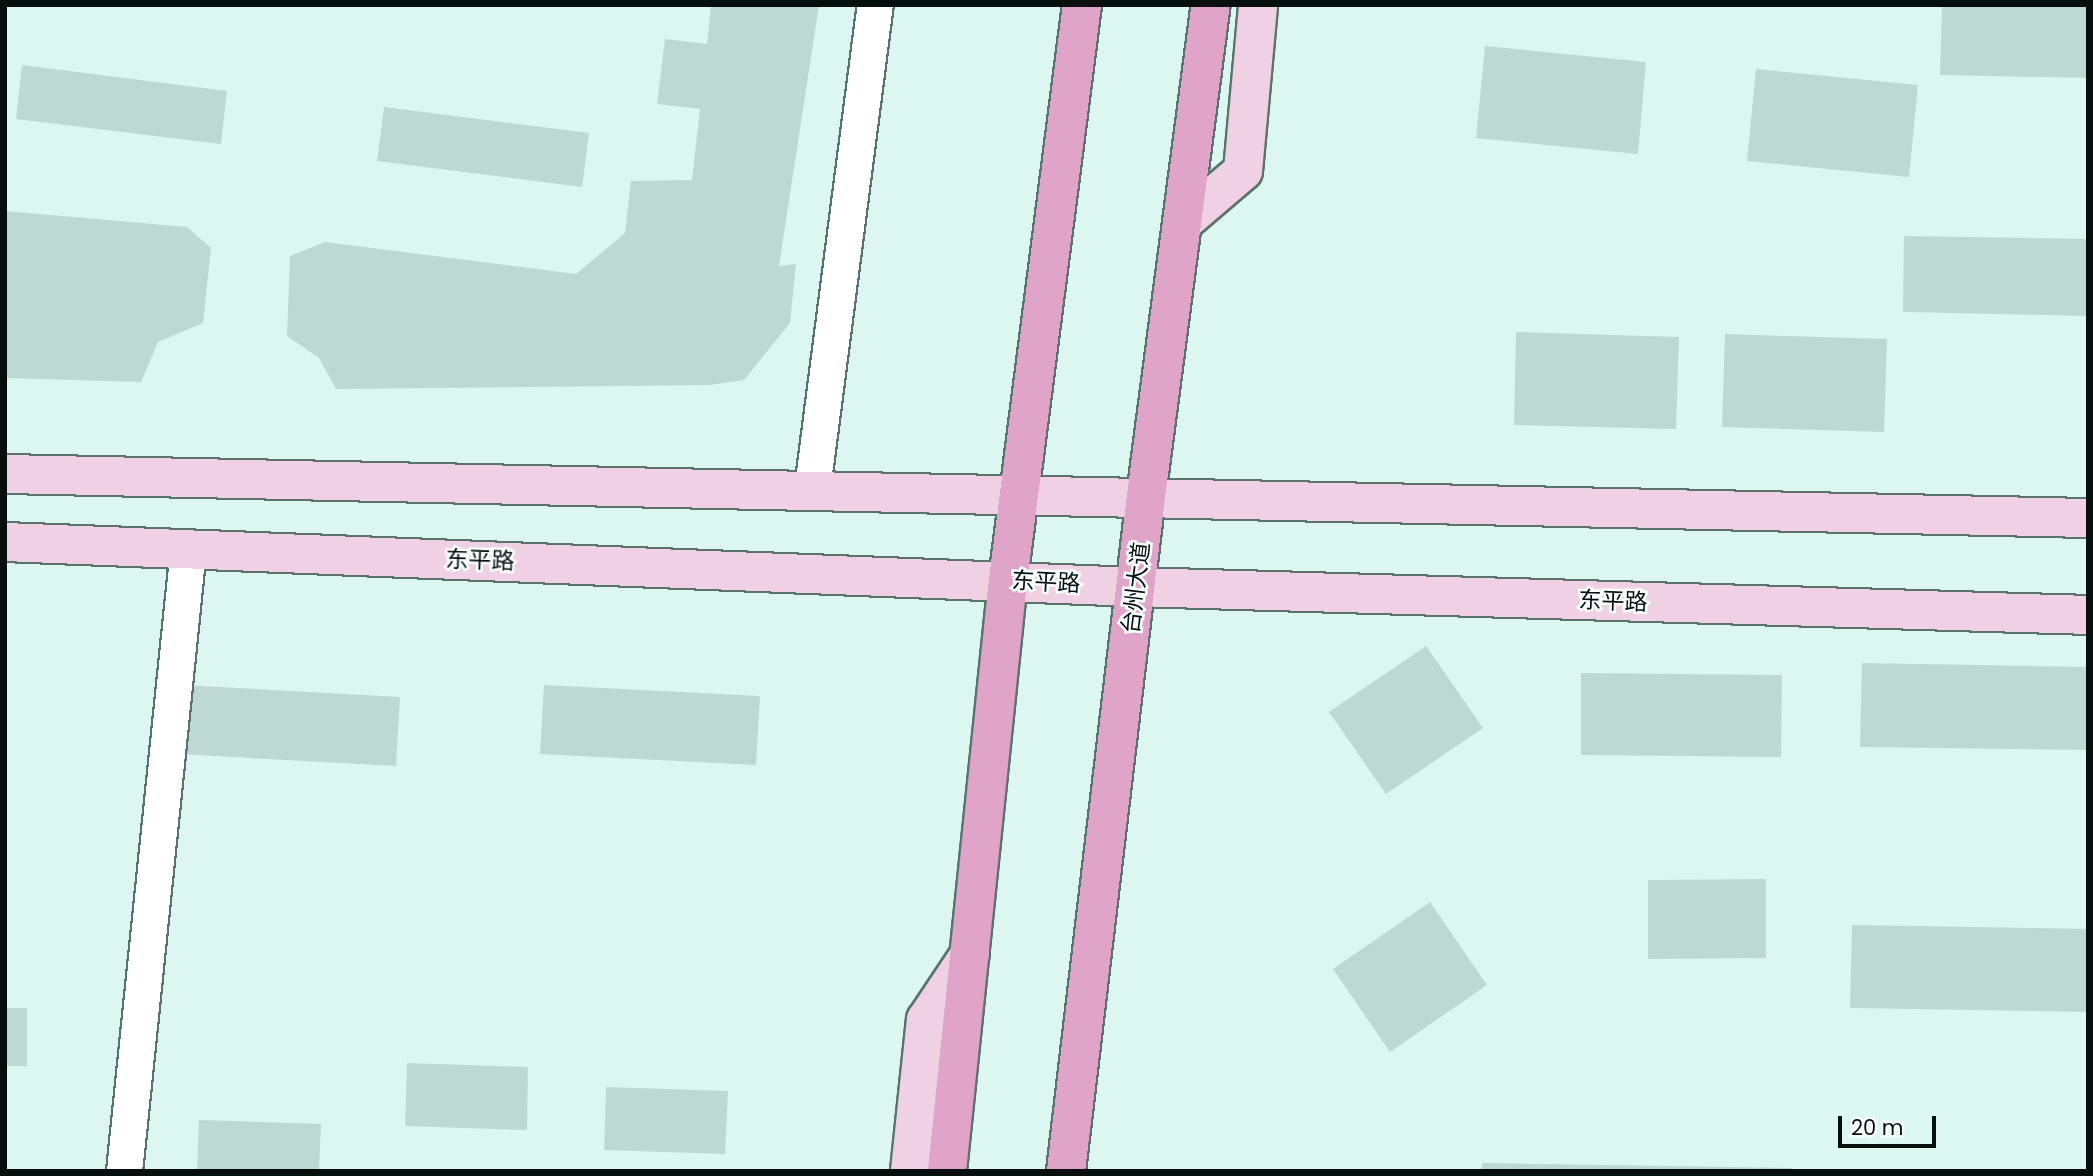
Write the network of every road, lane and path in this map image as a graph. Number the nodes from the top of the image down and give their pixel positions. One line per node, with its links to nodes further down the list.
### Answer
1 (875, 5): 7 (street)
2 (1082, 5): 8 (main road)
3 (1211, 5): 5 (main road, 台州大道)
4 (1258, 5): 5 (main road)
5 (1182, 223): 9 (main road, 台州大道)
6 (5, 474): 7 (main road)
7 (811, 488): 8 (main road)
8 (1019, 492): 9 (main road); 13 (main road)
9 (1146, 496): 10 (main road); 14 (main road, 台州大道)
10 (2088, 518)
11 (5, 542): 12 (main road, 东平路)
12 (188, 549): 13 (main road, 东平路); 17 (street)
13 (1008, 580): 14 (main road, 东平路); 16 (main road)
14 (1136, 587): 15 (main road, 东平路); 20 (main road, 台州大道)
15 (2088, 615)
16 (970, 954): 18 (main road); 19 (main road)
17 (124, 1171)
18 (910, 1171)
19 (947, 1171)
20 (1066, 1171)

